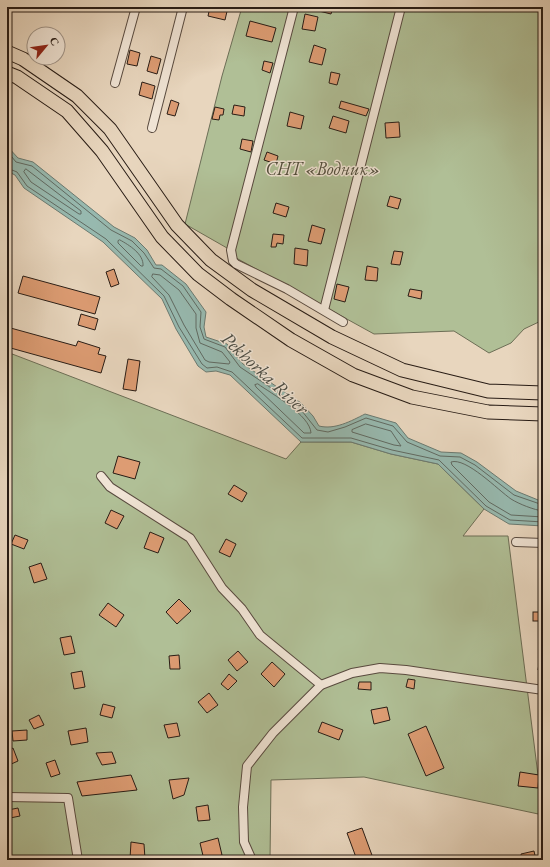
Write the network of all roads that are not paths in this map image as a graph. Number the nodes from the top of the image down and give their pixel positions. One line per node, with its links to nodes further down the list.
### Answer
1 (136, 7): 7 (street)
2 (183, 7): 8 (street)
3 (294, 7): 9 (street)
4 (401, 7): 9 (street)
5 (7, 52): 11 (main road)
6 (7, 73): 12 (main road)
7 (115, 83)
8 (152, 128)
9 (324, 310): 10 (street)
10 (342, 322)
11 (543, 393)
12 (543, 414)
13 (101, 476): 16 (street)
14 (516, 542): 15 (street)
15 (543, 543)
16 (321, 685): 17 (street); 20 (street)
17 (543, 690)
18 (7, 797): 19 (street)
19 (78, 860)
20 (252, 860)

